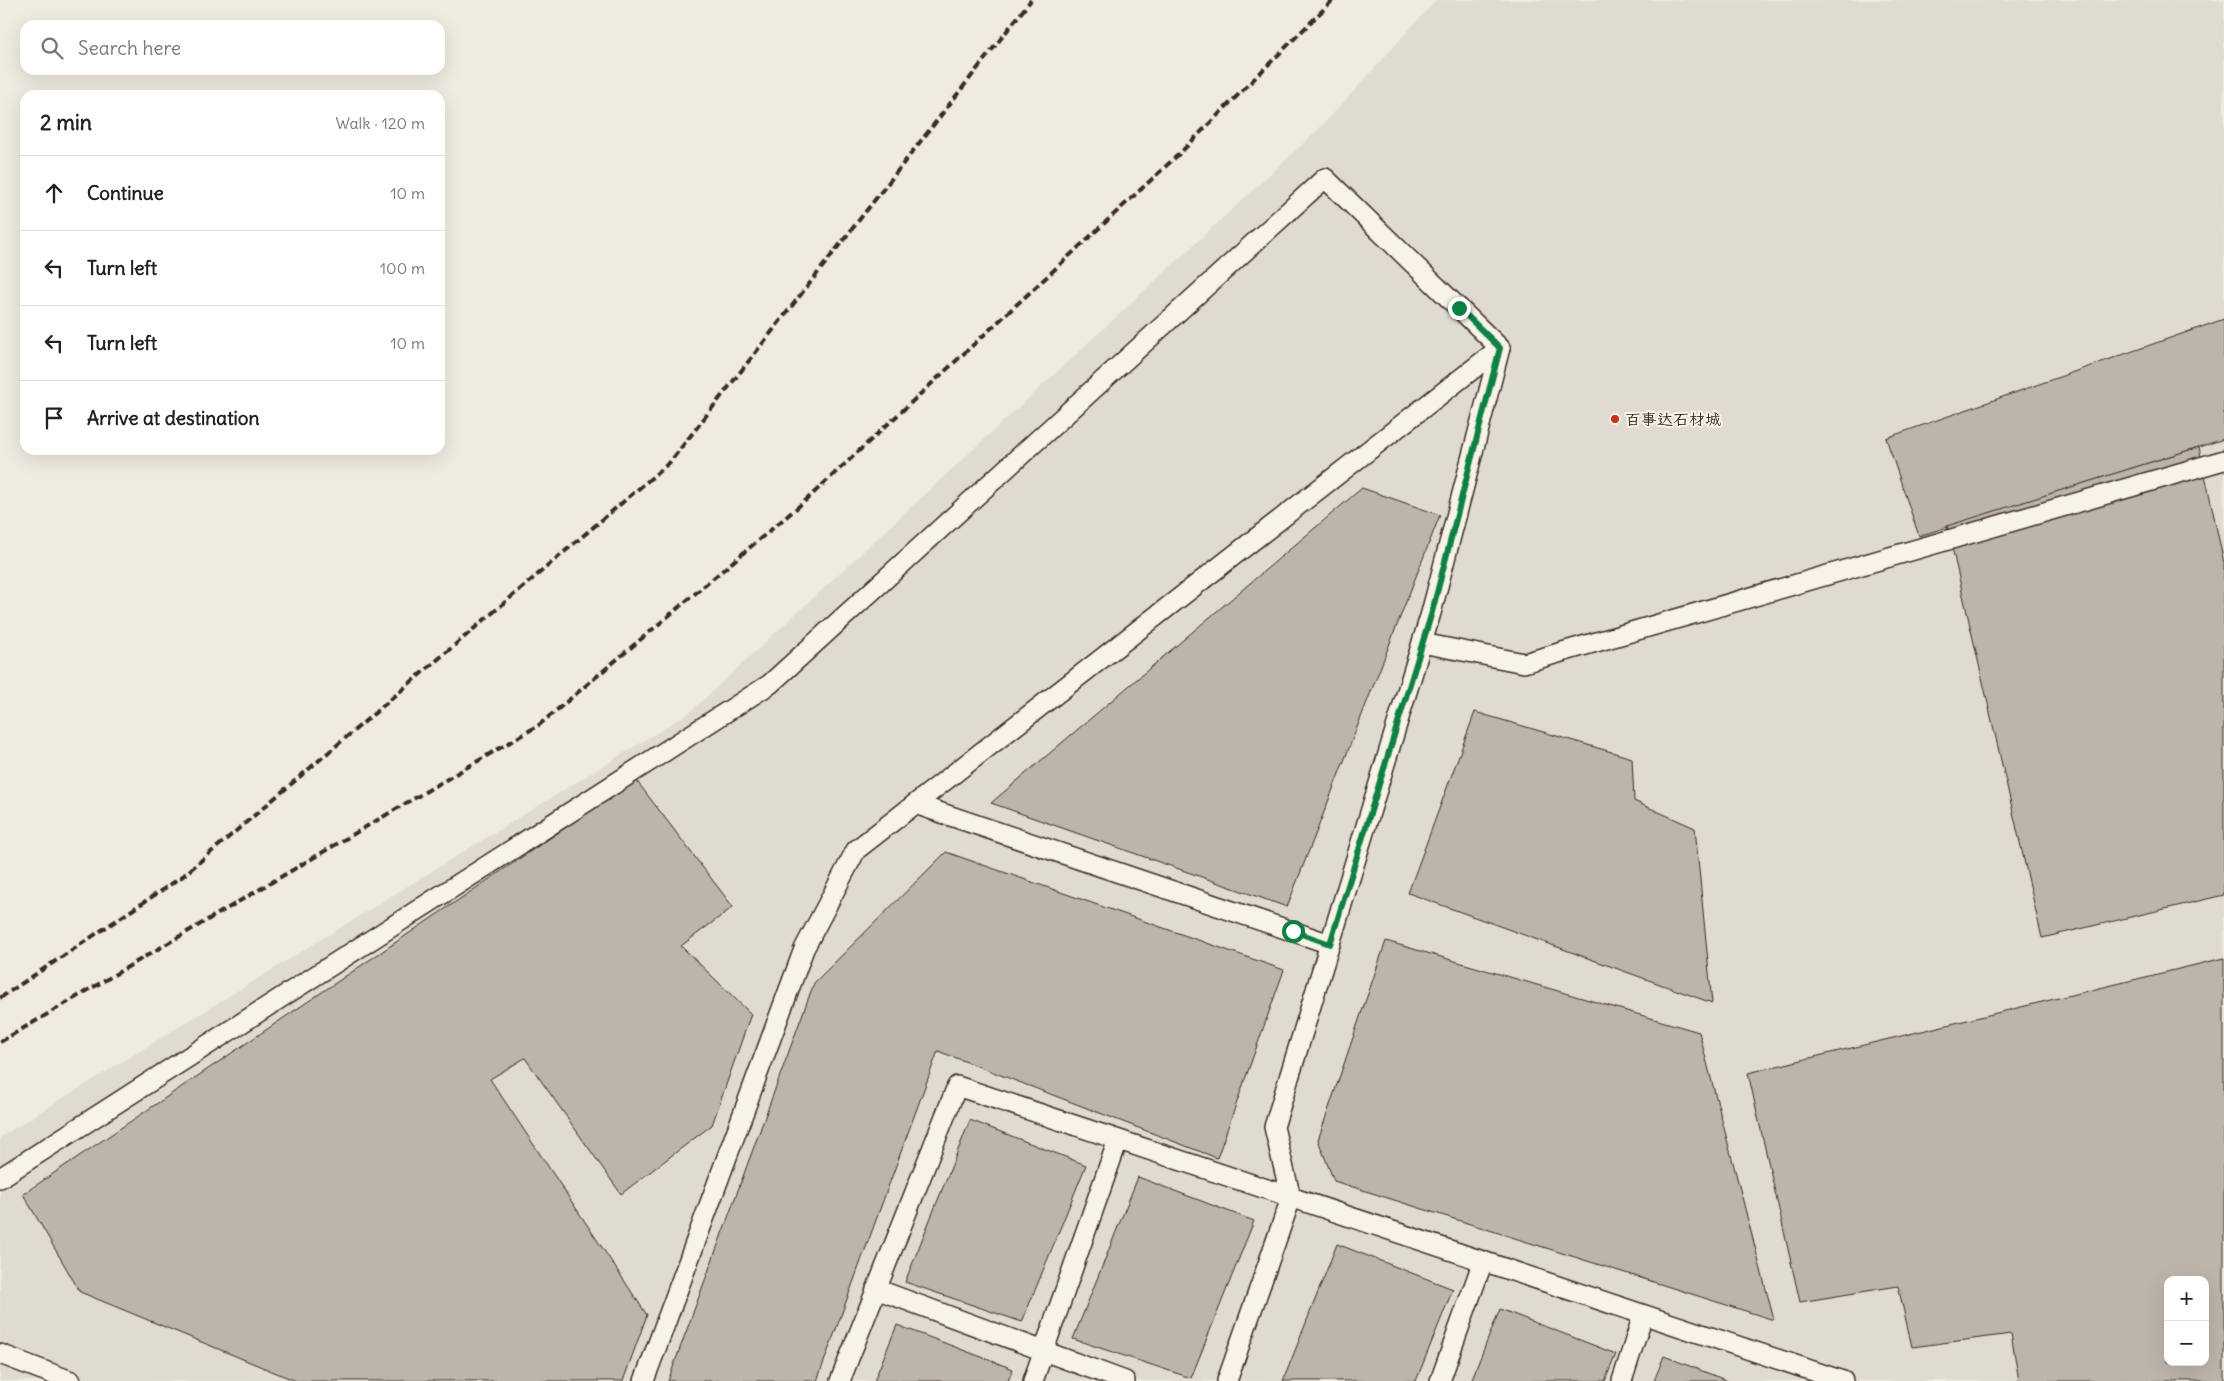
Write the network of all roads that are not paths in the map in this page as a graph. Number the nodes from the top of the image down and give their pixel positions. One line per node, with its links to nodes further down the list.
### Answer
1 (1500, 348): 3 (lane); 4 (lane); 7 (lane)
2 (2224, 460): 3 (lane)
3 (1422, 643): 5 (lane)
4 (915, 804): 5 (lane); 16 (lane)
5 (1330, 944): 8 (lane)
6 (1118, 1140): 8 (lane); 10 (lane); 12 (lane)
7 (0, 1178)
8 (1291, 1198): 9 (lane); 20 (lane)
9 (1483, 1261): 11 (lane); 21 (lane)
10 (876, 1289): 12 (lane); 17 (lane)
11 (1643, 1315): 14 (lane); 22 (lane)
12 (1043, 1351): 18 (lane); 19 (lane)
13 (0, 1354): 15 (lane)
14 (1806, 1375): 23 (lane)
15 (71, 1381)
16 (644, 1381)
17 (840, 1381)
18 (1033, 1381)
19 (1125, 1381)
20 (1226, 1381)
21 (1440, 1381)
22 (1622, 1381)
23 (1842, 1381)

